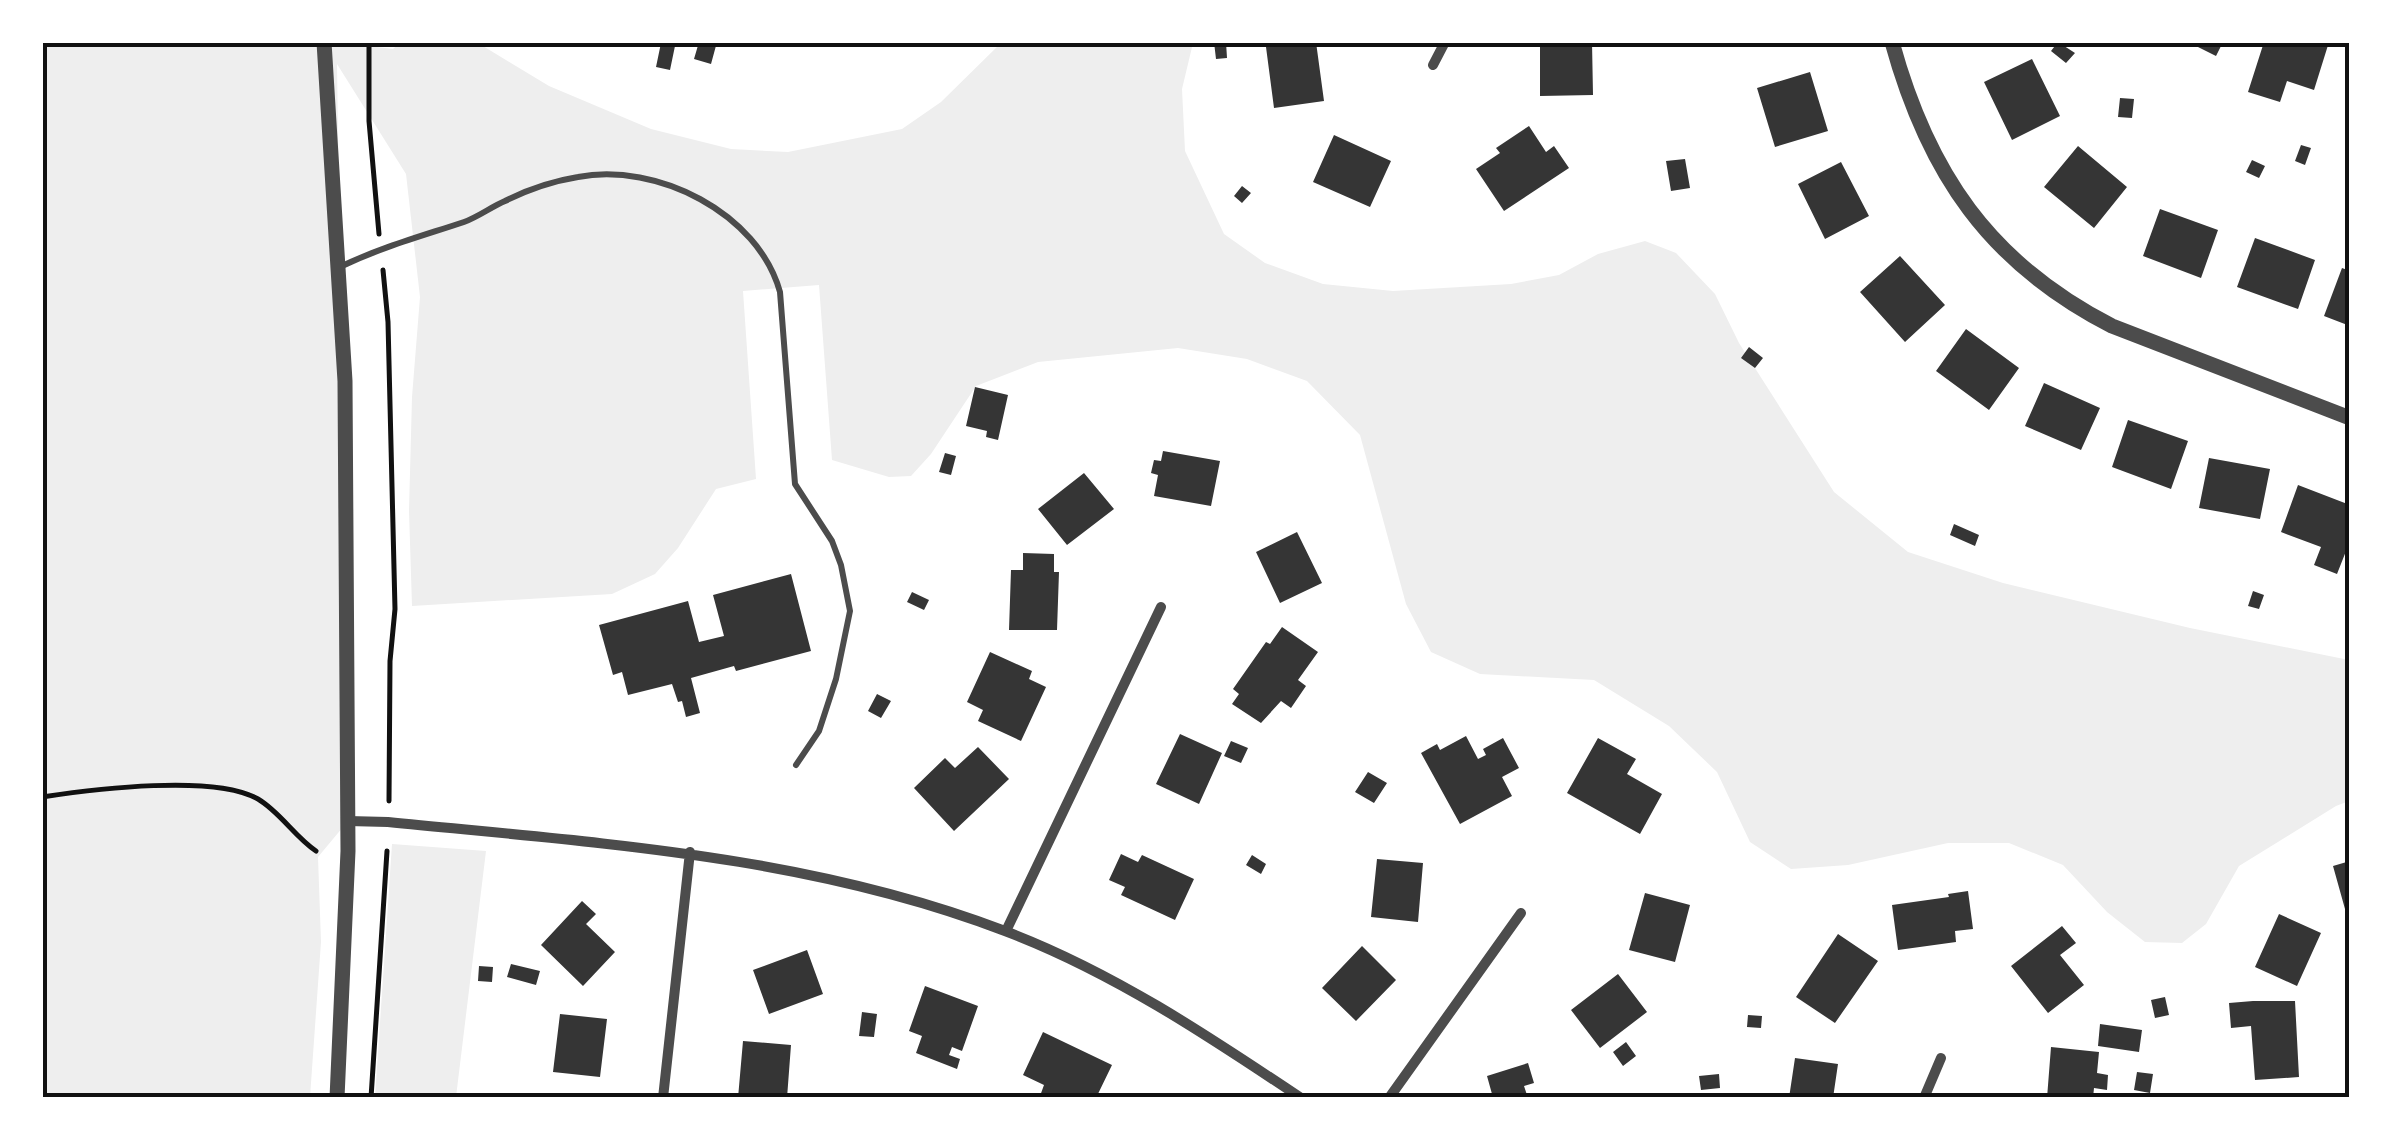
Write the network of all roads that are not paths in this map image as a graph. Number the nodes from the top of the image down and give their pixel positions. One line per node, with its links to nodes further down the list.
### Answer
1 (324, 42): 5 (street)
2 (1445, 42): 4 (street)
3 (1892, 42): 6 (street)
4 (1433, 66)
5 (338, 268): 8 (lane); 9 (street)
6 (2350, 418)
7 (1161, 607): 12 (street)
8 (796, 765)
9 (348, 821): 10 (street); 14 (street)
10 (690, 852): 12 (street); 15 (street)
11 (1521, 913): 17 (street)
12 (1006, 931): 16 (street)
13 (1941, 1058): 18 (street)
14 (337, 1098)
15 (662, 1098)
16 (1301, 1098)
17 (1390, 1098)
18 (1924, 1098)

